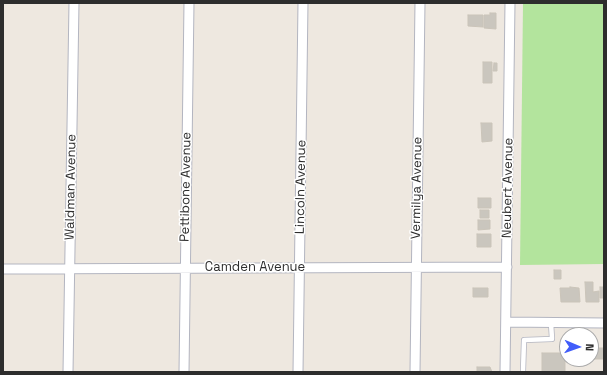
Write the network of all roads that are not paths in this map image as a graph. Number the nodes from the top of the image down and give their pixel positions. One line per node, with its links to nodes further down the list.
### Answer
1 (74, 3): 11 (street, Waldman Avenue)
2 (189, 3): 9 (street, Pettibone Avenue)
3 (303, 3): 8 (street, Lincoln Avenue)
4 (420, 3): 6 (street, Vermilya Avenue)
5 (510, 3): 7 (street, Neubert Avenue)
6 (416, 266): 7 (street, Camden Avenue); 8 (street, Camden Avenue); 18 (street, Vermilya Avenue)
7 (507, 266): 12 (street, Neubert Avenue)
8 (300, 267): 9 (street, Camden Avenue); 17 (street, Lincoln Avenue)
9 (185, 268): 11 (street, Camden Avenue); 16 (street, Pettibone Avenue)
10 (3, 269): 11 (street, Camden Avenue)
11 (70, 270): 15 (street, Waldman Avenue)
12 (506, 322): 13 (street); 19 (street, Neubert Avenue)
13 (551, 323): 14 (street); 20 (lane)
14 (604, 323)
15 (68, 372)
16 (184, 372)
17 (298, 372)
18 (415, 372)
19 (505, 372)
20 (523, 372)

